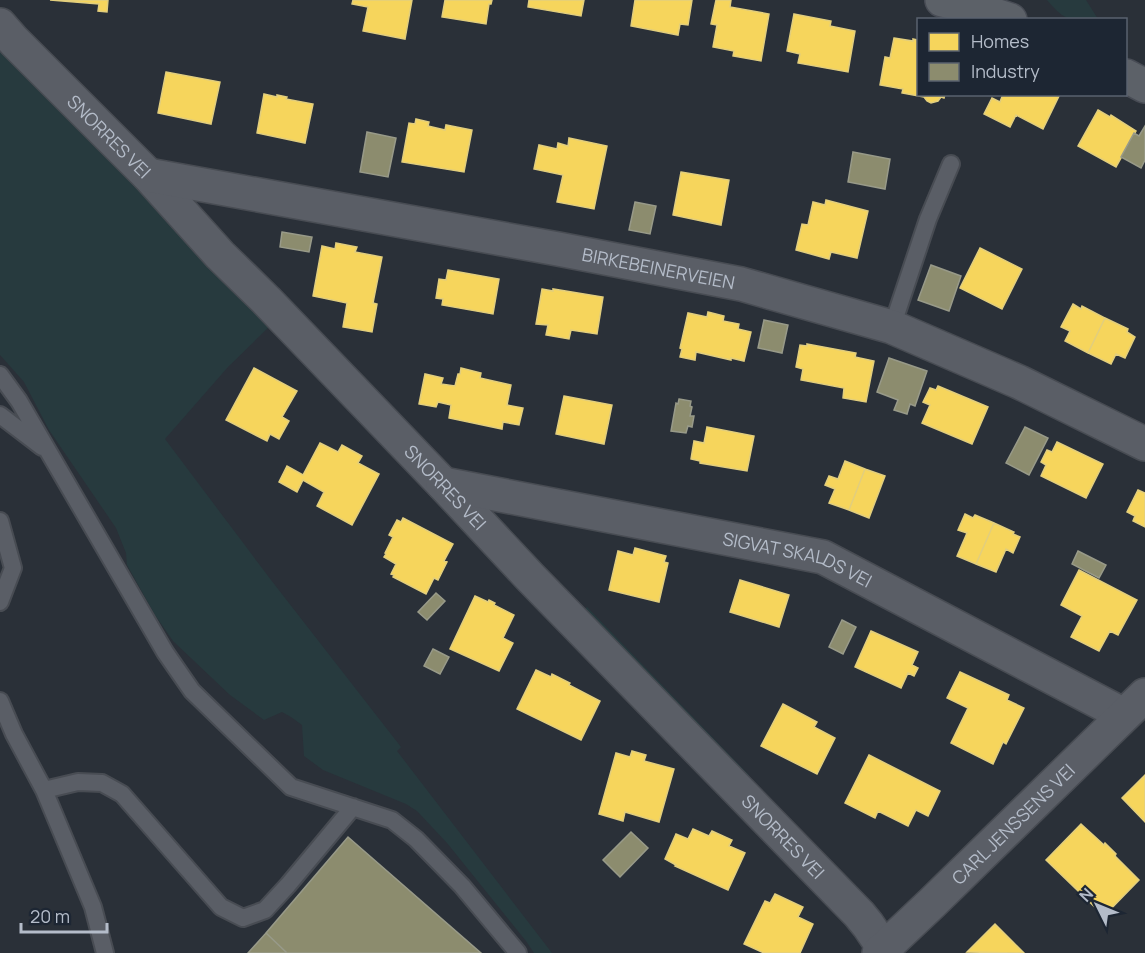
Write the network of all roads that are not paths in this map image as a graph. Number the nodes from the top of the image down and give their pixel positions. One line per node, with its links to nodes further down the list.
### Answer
1 (942, 0): 2 (main road)
2 (1007, 12)
3 (0, 25): 7 (street, SNORRES VEI)
4 (1127, 77): 5 (main road)
5 (1145, 86)
6 (951, 165): 8 (lane)
7 (148, 175): 8 (street, BIRKEBEINERVEIEN); 13 (street, SNORRES VEI)
8 (891, 327): 11 (street, BIRKEBEINERVEIEN)
9 (0, 375): 12 (lane)
10 (0, 415): 12 (lane)
11 (1145, 444)
12 (48, 452): 19 (lane)
13 (443, 484): 17 (street, SIGVAT SKALDS VEI); 20 (street, SNORRES VEI)
14 (0, 521): 15 (lane)
15 (0, 602)
16 (0, 701): 18 (lane)
17 (1135, 705): 20 (street, CARL JENSSENS VEI)
18 (44, 790): 19 (lane); 21 (lane)
19 (352, 807): 22 (lane)
20 (883, 951)
21 (105, 953)
22 (518, 953)

